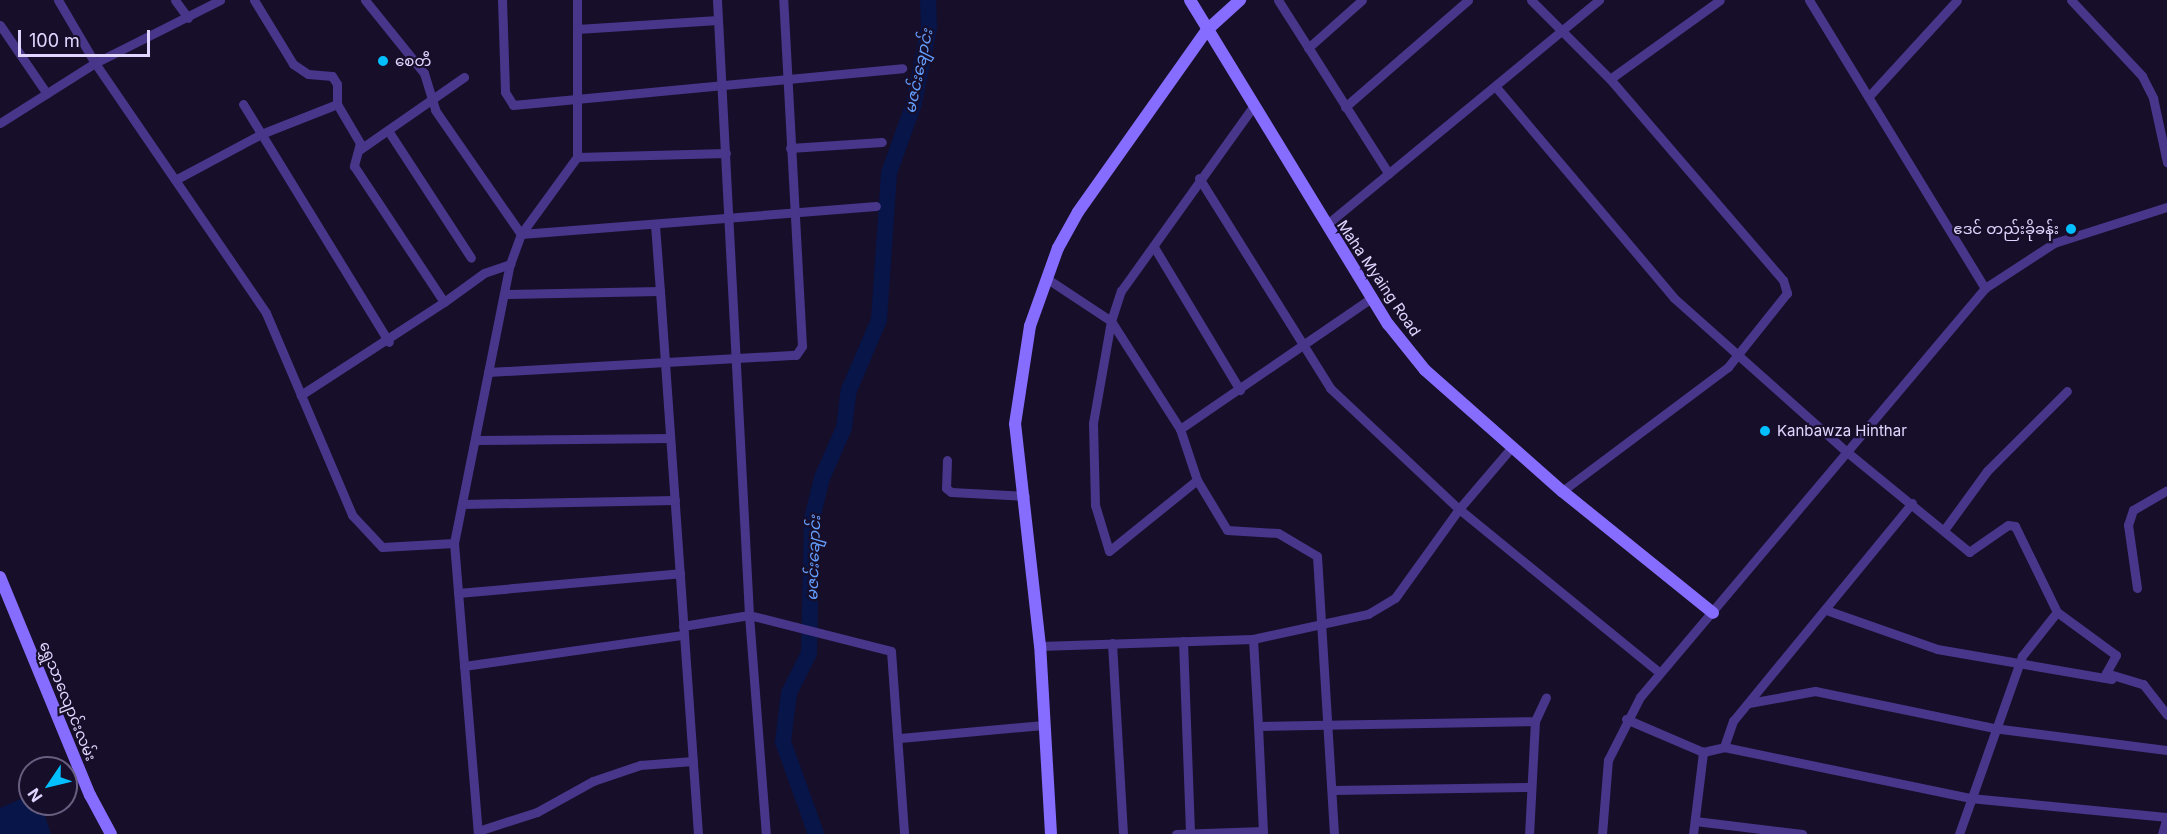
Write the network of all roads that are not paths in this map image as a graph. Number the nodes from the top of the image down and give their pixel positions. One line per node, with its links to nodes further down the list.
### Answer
1 (58, 0): 28 (street)
2 (175, 0): 21 (street)
3 (220, 0): 21 (street)
4 (254, 0): 40 (street)
5 (365, 0): 38 (street)
6 (502, 0): 37 (street)
7 (576, 0): 24 (street)
8 (717, 0): 22 (street)
9 (783, 0): 32 (street)
10 (1190, 0): 25 (street, Maha Myaing Road)
11 (1239, 0): 25 (street)
12 (1278, 0): 27 (street)
13 (1362, 0): 27 (street)
14 (1467, 0): 42 (street)
15 (1531, 0): 26 (street)
16 (1599, 0): 26 (street)
17 (1720, 0): 31 (street)
18 (1809, 0): 36 (street)
19 (1957, 0): 36 (street)
20 (2070, 0): 51 (street)
21 (188, 18): 28 (street)
22 (718, 20): 24 (street); 34 (street)
23 (0, 25): 35 (street)
24 (577, 29): 37 (street)
25 (1207, 30): 41 (street, Maha Myaing Road); 65 (street)
26 (1561, 32): 31 (street); 33 (street)
27 (1308, 48): 42 (street)
28 (95, 63): 35 (street); 54 (street)
29 (902, 68): 32 (street)
30 (464, 77): 38 (street)
31 (1610, 80): 75 (street)
32 (786, 82): 34 (street); 47 (street)
33 (1495, 86): 52 (street); 75 (street)
34 (722, 87): 37 (street); 49 (street)
35 (47, 94): 43 (street)
36 (1871, 94): 66 (street)
37 (577, 99): 50 (street)
38 (433, 102): 44 (street); 61 (street)
39 (243, 104): 45 (street)
40 (337, 104): 45 (street); 48 (street)
41 (1254, 105): 53 (street); 60 (street, Maha Myaing Road)
42 (1346, 107): 52 (street)
43 (0, 123)
44 (389, 132): 48 (street); 63 (street)
45 (261, 134): 54 (street); 72 (street)
46 (882, 142): 47 (street)
47 (790, 148): 57 (street)
48 (359, 150): 70 (street)
49 (726, 153): 50 (street); 58 (street)
50 (578, 157): 61 (street)
51 (2167, 162)
52 (1389, 174): 60 (street)
53 (1199, 178): 62 (street); 73 (street)
54 (175, 180): 80 (street)
55 (876, 206): 57 (street)
56 (2167, 207): 66 (street)
57 (794, 214): 58 (street); 74 (street)
58 (730, 221): 59 (street); 74 (street)
59 (655, 225): 61 (street); 67 (street)
60 (1326, 225): 69 (street, Maha Myaing Road)
61 (521, 234): 64 (street)
62 (1154, 247): 71 (street); 78 (street)
63 (471, 258)
64 (510, 264): 68 (street); 70 (street)
65 (1046, 278): 71 (street); 90 (street)
66 (1985, 288): 85 (street)
67 (660, 291): 68 (street); 76 (street)
68 (504, 294): 77 (street)
69 (1371, 298): 73 (street); 84 (street, Maha Myaing Road)
70 (444, 302): 72 (street)
71 (1111, 321): 81 (street); 87 (street)
72 (389, 342): 80 (street)
73 (1301, 346): 78 (street); 94 (street)
74 (738, 355): 76 (street); 104 (street)
75 (1736, 356): 85 (street); 89 (street)
76 (665, 364): 77 (street); 82 (street)
77 (488, 372): 83 (street)
78 (1240, 390): 81 (street)
79 (2067, 391): 95 (street)
80 (301, 395): 96 (street)
81 (1180, 429): 87 (street)
82 (670, 438): 83 (street); 91 (street)
83 (475, 440): 93 (street)
84 (1511, 448): 89 (street, Maha Myaing Road); 94 (street)
85 (1847, 452): 92 (street); 103 (street)
86 (947, 460): 90 (street)
87 (1197, 480): 105 (street)
88 (2167, 490): 99 (street)
89 (1562, 491): 103 (street, Maha Myaing Road)
90 (1025, 496): 110 (street)
91 (675, 500): 93 (street); 97 (street)
92 (1912, 503): 95 (street); 101 (street)
93 (462, 504): 96 (street)
94 (1459, 509): 105 (street); 113 (street)
95 (1944, 530): 102 (street)
96 (454, 543): 100 (street)
97 (680, 573): 100 (street); 106 (street)
98 (0, 577): 136 (street, ရွှေသာလျောင်းလမ်း)
99 (2137, 588)
100 (458, 593): 111 (street)
101 (1828, 611): 112 (street); 116 (street)
102 (2057, 612): 112 (street); 114 (street)
103 (1713, 613): 113 (street)
104 (749, 615): 106 (street); 124 (street); 138 (street)
105 (1321, 626): 107 (street); 121 (street)
106 (683, 630): 111 (street); 128 (street)
107 (1253, 639): 108 (street); 122 (street)
108 (1183, 641): 109 (street); 143 (street)
109 (1112, 644): 110 (street); 141 (street)
110 (1040, 646): 120 (street)
111 (464, 666): 134 (street)
112 (2017, 666): 114 (street); 123 (street)
113 (1660, 673): 118 (street)
114 (2112, 679): 117 (street)
115 (1546, 697): 119 (street)
116 (1749, 703): 123 (street); 125 (street)
117 (2167, 715)
118 (1626, 719): 127 (street); 146 (street)
119 (1535, 721): 121 (street); 129 (street)
120 (1043, 725): 124 (street); 140 (street)
121 (1329, 725): 122 (street); 130 (street)
122 (1258, 726): 135 (street)
123 (1997, 728): 126 (street); 131 (street)
124 (900, 738): 139 (street)
125 (1724, 747): 127 (street); 131 (street)
126 (2167, 750)
127 (1703, 752): 133 (street)
128 (693, 761): 134 (street); 137 (street)
129 (1530, 787): 130 (street); 145 (street)
130 (1332, 790): 144 (street)
131 (1970, 798): 132 (street); 149 (street)
132 (2167, 817): 150 (street)
133 (1695, 821): 147 (street); 148 (street)
134 (478, 833)
135 (1263, 833): 143 (street)
136 (111, 834)
137 (698, 834)
138 (766, 834)
139 (904, 834)
140 (1051, 834)
141 (1124, 834)
142 (1176, 834): 143 (street)
143 (1190, 834)
144 (1334, 834)
145 (1529, 834)
146 (1602, 834)
147 (1693, 834)
148 (1802, 834)
149 (1959, 834)
150 (2162, 834)

